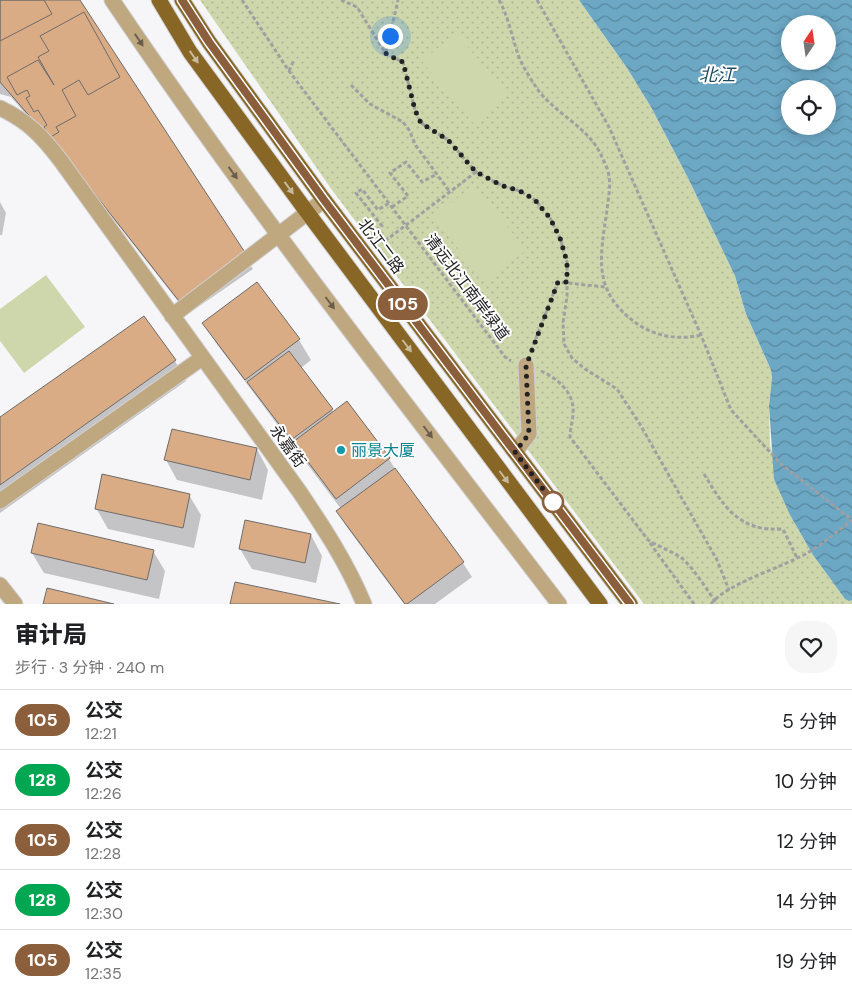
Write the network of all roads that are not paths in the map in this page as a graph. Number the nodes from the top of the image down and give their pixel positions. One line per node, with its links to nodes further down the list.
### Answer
1 (112, 0): 7 (street, one-way to 7)
2 (159, 0): 6 (main road, one-way to 6)
3 (182, 0): 5 (main road, 北江二路)
4 (0, 108): 8 (street, 永嘉街)
5 (324, 200): 6 (street); 11 (main road, 北江二路)
6 (307, 212): 7 (street); 17 (main road, one-way to 17)
7 (278, 236): 8 (street); 16 (street, one-way to 16)
8 (172, 316): 9 (street, 永嘉街)
9 (202, 358): 12 (street); 15 (street, 永嘉街)
10 (526, 366): 11 (street)
11 (515, 452): 18 (main road, 北江二路)
12 (0, 501)
13 (0, 585): 14 (street)
14 (15, 604)
15 (364, 604)
16 (559, 604)
17 (600, 604)
18 (630, 604)

